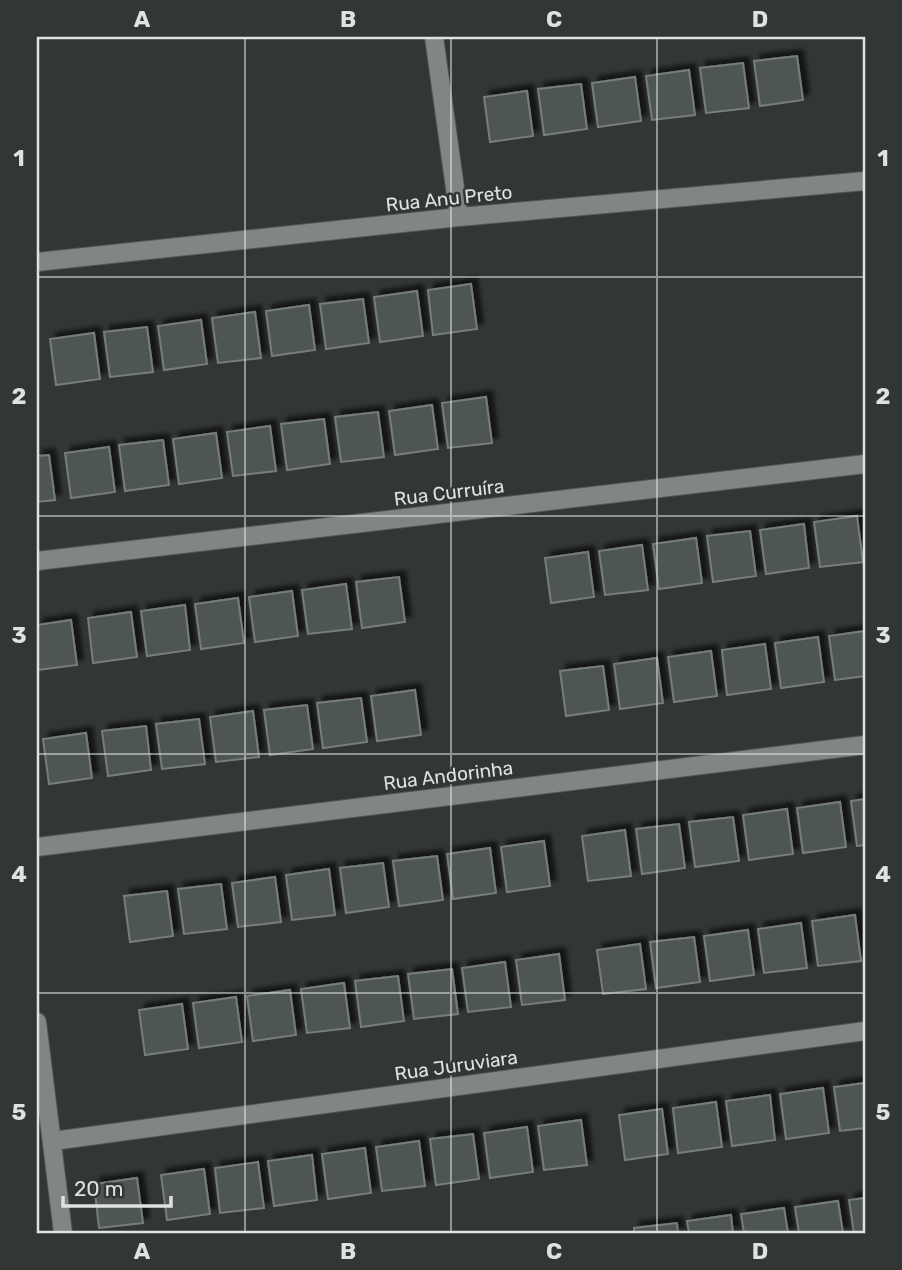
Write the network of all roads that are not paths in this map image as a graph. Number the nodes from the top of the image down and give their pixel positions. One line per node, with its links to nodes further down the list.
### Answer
1 (434, 37): 3 (street)
2 (865, 181): 3 (street, Rua Anu Preto)
3 (459, 217): 4 (street, Rua Anu Preto)
4 (37, 262)
5 (865, 464): 6 (street, Rua Curruíra)
6 (37, 561)
7 (865, 745): 8 (street, Rua Andorinha)
8 (37, 847)
9 (37, 1022): 11 (street)
10 (865, 1031): 11 (street, Rua Juruviara)
11 (53, 1141): 12 (street)
12 (63, 1233)

